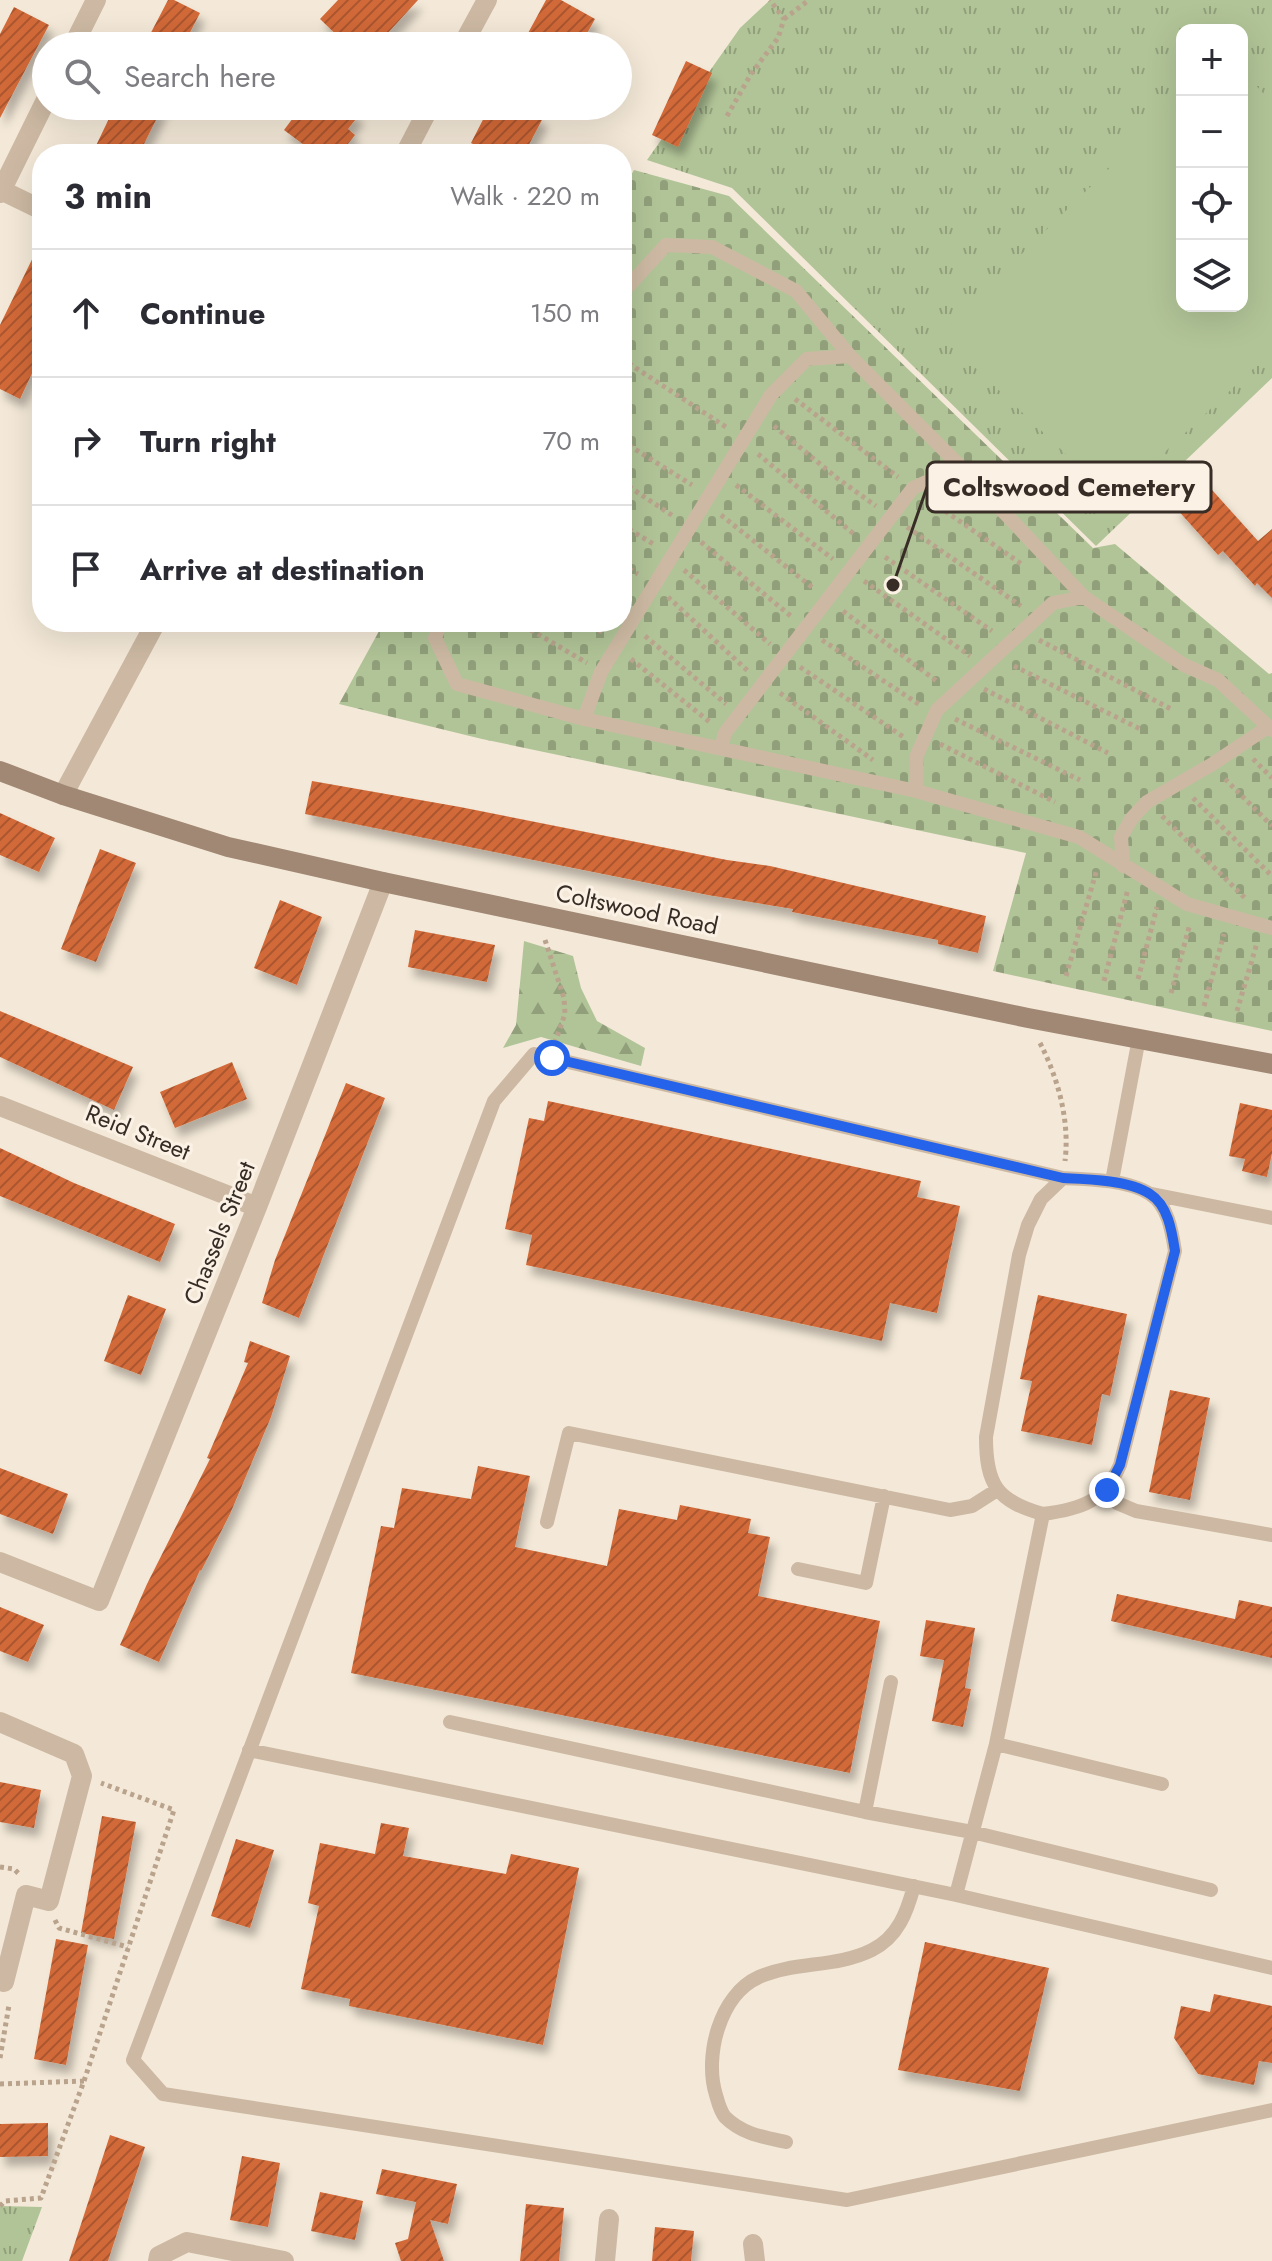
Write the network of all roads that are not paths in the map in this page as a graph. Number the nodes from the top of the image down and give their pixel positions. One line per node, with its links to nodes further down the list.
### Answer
1 (487, 0): 4 (street)
2 (91, 2): 3 (street)
3 (79, 32)
4 (470, 32)
5 (36, 120): 8 (street)
6 (423, 120): 7 (street)
7 (410, 144)
8 (1, 192): 9 (street)
9 (32, 206)
10 (632, 282): 11 (lane)
11 (850, 356): 12 (lane); 14 (lane)
12 (967, 473): 13 (lane); 20 (lane)
13 (1084, 597): 19 (lane); 22 (lane)
14 (632, 622)
15 (151, 632): 23 (street)
16 (437, 632): 18 (lane)
17 (626, 632): 18 (lane)
18 (584, 719): 20 (lane)
19 (1270, 728): 24 (lane)
20 (723, 741): 22 (lane)
21 (0, 771): 23 (main road, Coltswood Road)
22 (916, 791): 24 (lane)
23 (63, 795): 25 (main road, Coltswood Road)
24 (1128, 869): 26 (lane)
25 (383, 882): 27 (main road, Coltswood Road); 33 (street, Chassels Street)
26 (1267, 927)
27 (1139, 1038): 28 (main road, Coltswood Road); 31 (lane)
28 (1272, 1064)
29 (0, 1106): 33 (street, Reid Street)
30 (1063, 1178): 31 (lane); 35 (lane); 47 (lane)
31 (1112, 1181): 32 (lane)
32 (1152, 1194): 34 (lane); 36 (lane)
33 (257, 1207): 41 (street, Chassels Street)
34 (1272, 1218)
35 (997, 1490): 37 (lane); 38 (lane)
36 (1107, 1490): 38 (lane); 40 (lane)
37 (884, 1496): 39 (lane); 42 (lane)
38 (1043, 1514): 46 (lane)
39 (547, 1522)
40 (1272, 1535)
41 (0, 1562)
42 (798, 1569)
43 (891, 1682): 49 (lane)
44 (0, 1722): 55 (street)
45 (450, 1722): 49 (lane)
46 (996, 1744): 48 (lane); 50 (lane)
47 (249, 1750): 51 (lane); 56 (lane)
48 (1162, 1784)
49 (865, 1812): 50 (lane)
50 (972, 1832): 52 (lane); 53 (lane)
51 (914, 1886): 53 (lane); 57 (lane)
52 (1211, 1890)
53 (956, 1895): 54 (lane)
54 (1272, 1968)
55 (4, 1982)
56 (1272, 2110)
57 (786, 2142)
58 (609, 2219): 61 (street)
59 (158, 2261): 60 (street)
60 (284, 2261)
61 (605, 2261)

